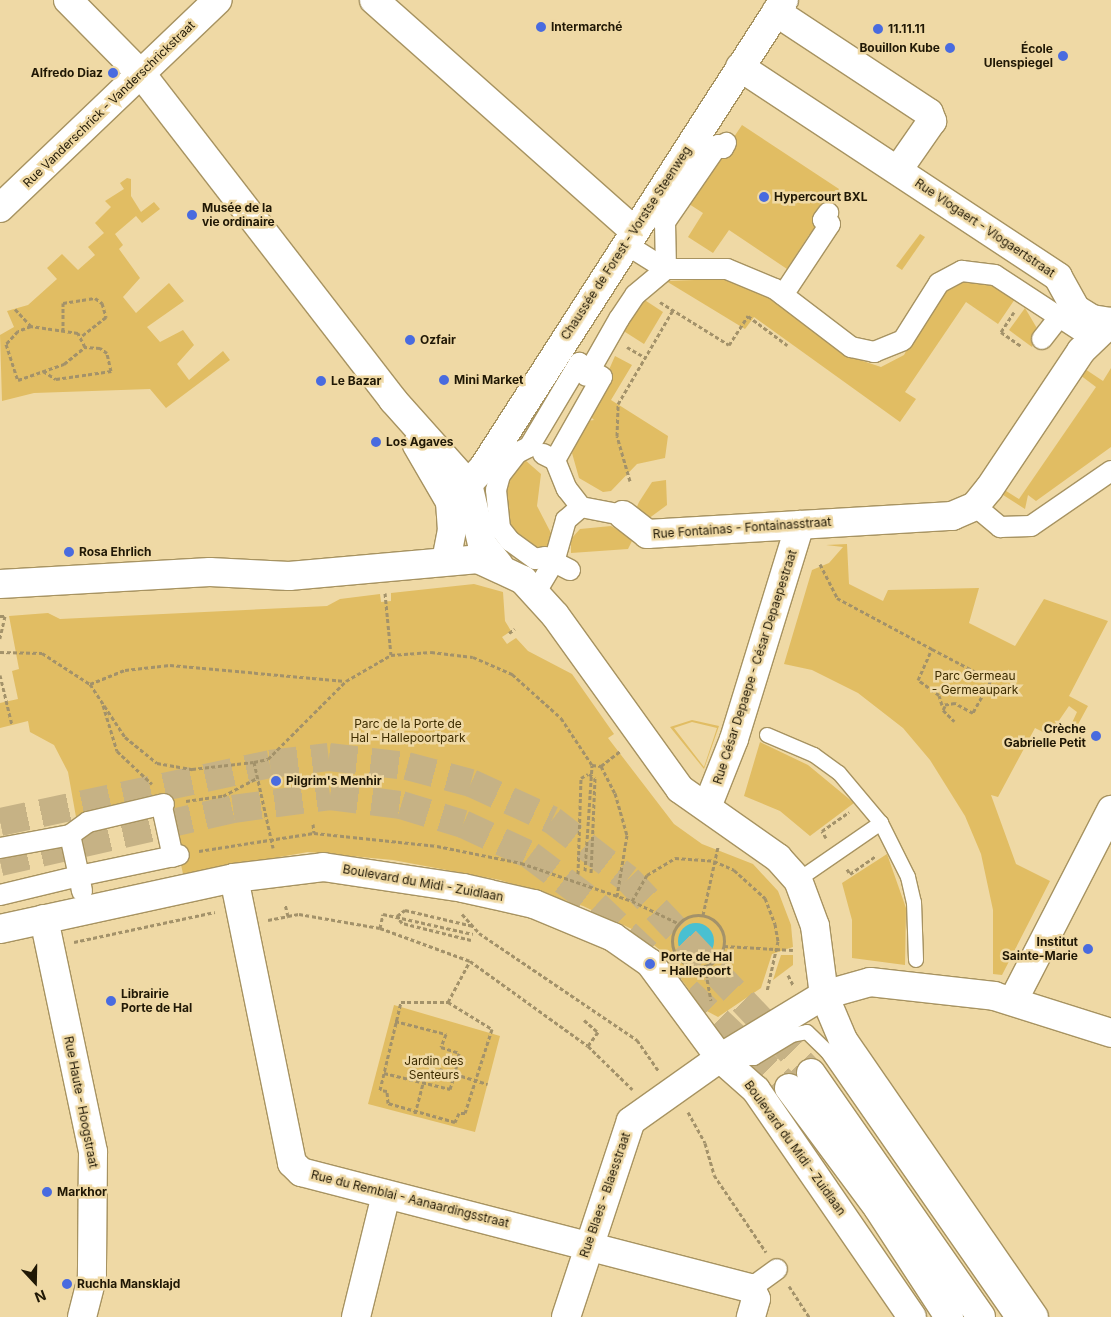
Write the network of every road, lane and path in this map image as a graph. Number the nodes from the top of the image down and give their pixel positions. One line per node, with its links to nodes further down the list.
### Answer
1 (68, 0): 6 (main road)
2 (218, 0): 6 (main road, Rue Vanderschrick - Vanderschrickstraat)
3 (374, 0): 11 (main road)
4 (780, 6): 5 (main road, Chaussée de Forest - Vorstse Steenweg); 8 (main road)
5 (740, 67): 8 (main road, Rue Vlogaert - Vlogaertstraat); 11 (main road, Chaussée de Forest - Vorstse Steenweg)
6 (142, 75): 9 (main road, Rue Vanderschrick - Vanderschrickstraat); 31 (main road)
7 (726, 143): 11 (street)
8 (898, 170): 19 (main road, Rue Vlogaert - Vlogaertstraat)
9 (0, 208)
10 (828, 213): 14 (street)
11 (646, 229): 12 (street); 12 (street); 37 (main road, Chaussée de Forest - Vorstse Steenweg)
12 (666, 269): 13 (street); 14 (street)
13 (643, 291): 17 (path); 24 (street)
14 (783, 295): 15 (street)
15 (1023, 300): 18 (street); 25 (path)
16 (15, 309): 20 (path)
17 (673, 310): 26 (path); 28 (path)
18 (1059, 317): 21 (street); 25 (street)
19 (1111, 322): 38 (main road)
20 (31, 326): 22 (path); 29 (path)
21 (1079, 330)
22 (63, 332): 23 (path); 23 (path)
23 (82, 336): 27 (path)
24 (614, 340): 28 (path); 30 (street)
25 (1033, 344)
26 (788, 345)
27 (85, 347): 29 (path); 29 (path)
28 (644, 356): 36 (path)
29 (42, 371)
30 (588, 373): 32 (street); 33 (street)
31 (393, 400): 35 (main road); 37 (main road)
32 (518, 449): 33 (street); 45 (street)
33 (555, 460): 39 (street)
34 (1111, 471): 38 (street)
35 (435, 475): 37 (main road); 42 (main road)
36 (630, 481)
37 (468, 484): 44 (main road)
38 (974, 506): 41 (main road, Rue Fontainas - Fontainasstraat)
39 (581, 507): 40 (street, Rue Fontainas - Fontainasstraat); 45 (street)
40 (624, 515): 41 (main road, Rue Fontainas - Fontainasstraat)
41 (800, 525): 71 (main road, Rue César Depaepe - César Depaepestraat)
42 (446, 560): 44 (main road); 46 (main road)
43 (820, 564): 52 (path)
44 (499, 565): 45 (main road)
45 (551, 569): 71 (main road)
46 (0, 584)
47 (385, 589): 54 (path)
48 (0, 616): 51 (path)
49 (515, 629): 50 (path)
50 (509, 633)
51 (0, 638)
52 (932, 649): 59 (path); 59 (path)
53 (0, 652): 57 (path)
54 (392, 655): 56 (path); 65 (path)
55 (0, 675): 61 (path)
56 (346, 681): 57 (path); 64 (path)
57 (90, 684): 58 (path)
58 (102, 703): 64 (path); 70 (path)
59 (945, 706): 60 (path)
60 (954, 721)
61 (12, 725)
62 (767, 735): 69 (lane)
63 (627, 746): 66 (path)
64 (254, 762): 68 (path)
65 (592, 765): 66 (path); 67 (path)
66 (601, 766): 89 (path)
67 (588, 774): 81 (path); 83 (path); 84 (path)
68 (258, 777): 70 (path); 82 (path)
69 (866, 801): 73 (lane); 78 (path)
70 (165, 802): 76 (street); 87 (street)
71 (707, 807): 86 (main road)
72 (1111, 810): 115 (main road)
73 (881, 823): 86 (lane); 110 (lane)
74 (313, 824): 75 (path)
75 (314, 833)
76 (70, 835): 79 (street); 87 (street)
77 (719, 842): 80 (path)
78 (823, 846)
79 (0, 848)
80 (714, 861): 92 (path); 97 (path); 108 (path)
81 (585, 871)
82 (278, 872): 85 (main road, Boulevard du Midi - Zuidlaan); 122 (main road, Boulevard du Midi - Zuidlaan)
83 (591, 873)
84 (578, 874)
85 (234, 878): 94 (main road, Rue du Remblai - Aanaardingsstraat); 95 (main road, Boulevard du Midi - Zuidlaan)
86 (798, 880): 114 (main road)
87 (80, 884): 88 (street)
88 (0, 895): 95 (street)
89 (617, 896)
90 (290, 897): 91 (path)
91 (284, 898)
92 (632, 901)
93 (285, 904): 98 (path)
94 (241, 906): 107 (path); 133 (main road, Rue du Remblai - Aanaardingsstraat)
95 (42, 909): 103 (main road, Boulevard du Midi - Zuidlaan); 107 (main road, Rue Haute - Hoogstraat)
96 (457, 911): 131 (path)
97 (703, 915): 106 (path); 112 (path)
98 (288, 916): 100 (path); 102 (path)
99 (397, 916): 101 (path); 102 (path); 104 (path); 105 (path)
100 (263, 921)
101 (474, 926)
102 (380, 928): 111 (path)
103 (0, 929)
104 (473, 934)
105 (471, 940)
106 (724, 946): 108 (path); 112 (path)
107 (51, 947): 137 (main road, Rue Haute - Hoogstraat)
108 (777, 950): 109 (path); 113 (path)
109 (799, 951)
110 (916, 960)
111 (470, 962): 116 (path); 121 (path)
112 (706, 967): 117 (path)
113 (767, 990)
114 (824, 995): 115 (main road, Rue Blaes - Blaesstraat); 122 (main road, Rue Blaes - Blaesstraat); 146 (main road)
115 (1013, 1001): 120 (main road, Rue Blaes - Blaesstraat)
116 (448, 1002): 119 (path); 126 (path)
117 (710, 1007)
118 (584, 1020): 121 (path)
119 (396, 1022): 123 (path); 125 (path)
120 (1111, 1033)
121 (588, 1046): 130 (path)
122 (720, 1058): 131 (main road, Rue Blaes - Blaesstraat); 142 (main road, Boulevard du Midi - Zuidlaan); 145 (lane)
123 (384, 1073): 127 (path); 132 (path)
124 (811, 1073): 144 (main road)
125 (455, 1074): 126 (path); 127 (path); 127 (path)
126 (475, 1080): 128 (path); 132 (path)
127 (423, 1082): 132 (path)
128 (487, 1084)
129 (789, 1088): 143 (main road)
130 (634, 1093)
131 (680, 1100): 134 (main road, Rue Blaes - Blaesstraat); 135 (path)
132 (415, 1113)
133 (386, 1195): 134 (main road, Rue du Remblai - Aanaardingsstraat); 138 (main road)
134 (587, 1245): 136 (main road, Rue du Remblai - Aanaardingsstraat); 139 (main road, Rue Blaes - Blaesstraat)
135 (778, 1269): 136 (street); 141 (path)
136 (751, 1288): 140 (main road)
137 (82, 1317)
138 (356, 1317)
139 (566, 1317)
140 (751, 1317)
141 (809, 1317)
142 (912, 1317)
143 (949, 1317)
144 (982, 1317)
145 (1012, 1317)
146 (1034, 1317)

